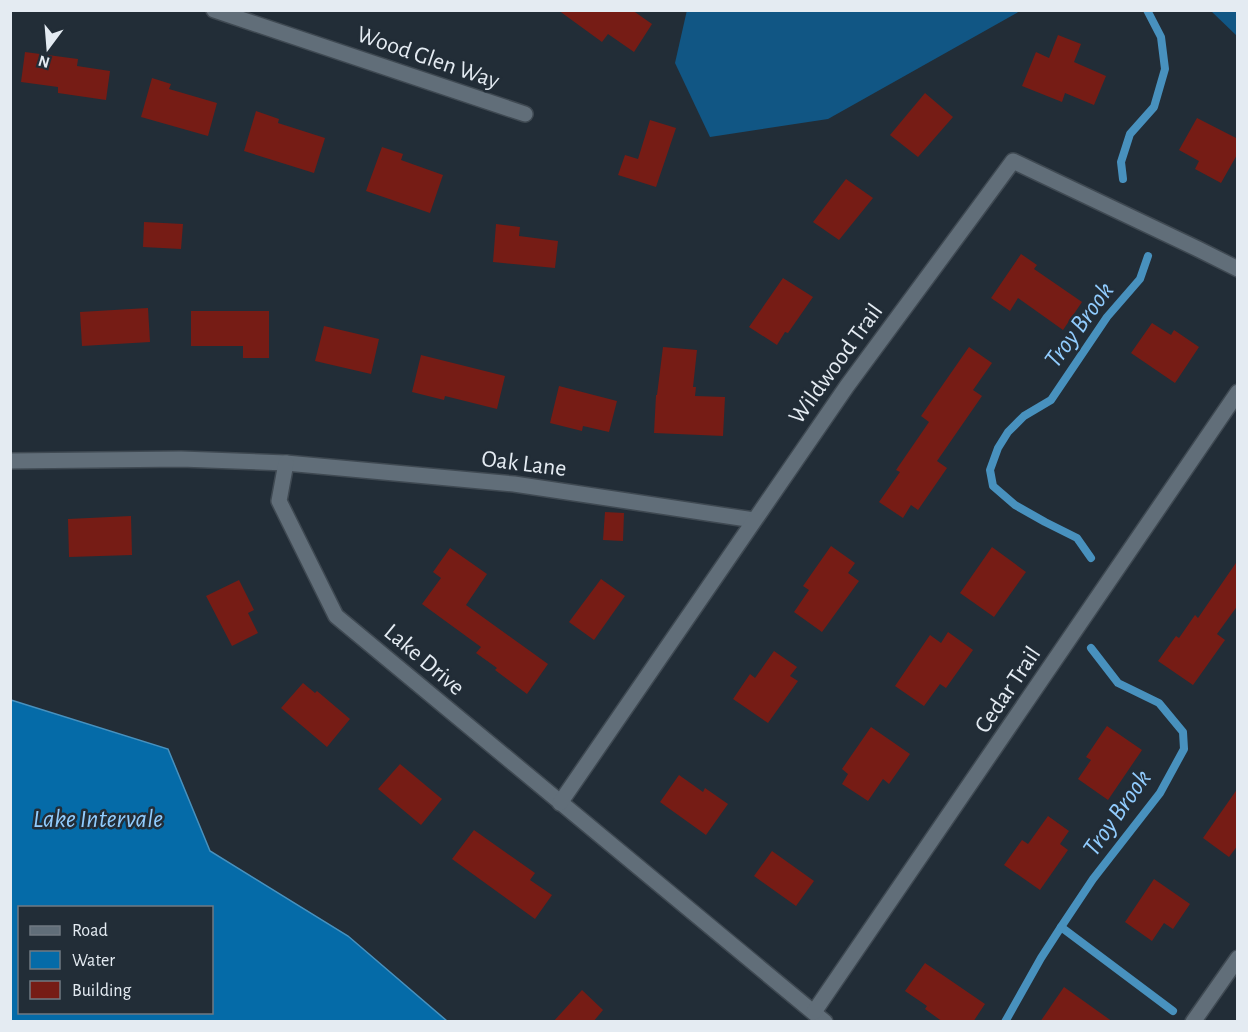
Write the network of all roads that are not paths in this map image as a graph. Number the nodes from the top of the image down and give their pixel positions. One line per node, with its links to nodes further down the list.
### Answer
1 (214, 10): 2 (street, Wood Glen Way)
2 (525, 114)
3 (1238, 269): 7 (street, Wildwood Trail)
4 (1238, 393): 10 (street, Cedar Trail)
5 (10, 461): 6 (street)
6 (286, 463): 7 (street, Oak Lane); 8 (street, Lake Drive)
7 (754, 520): 8 (street, Wildwood Trail)
8 (560, 803): 10 (street, Lake Drive)
9 (1238, 958): 11 (street)
10 (819, 1017)
11 (1193, 1022)

